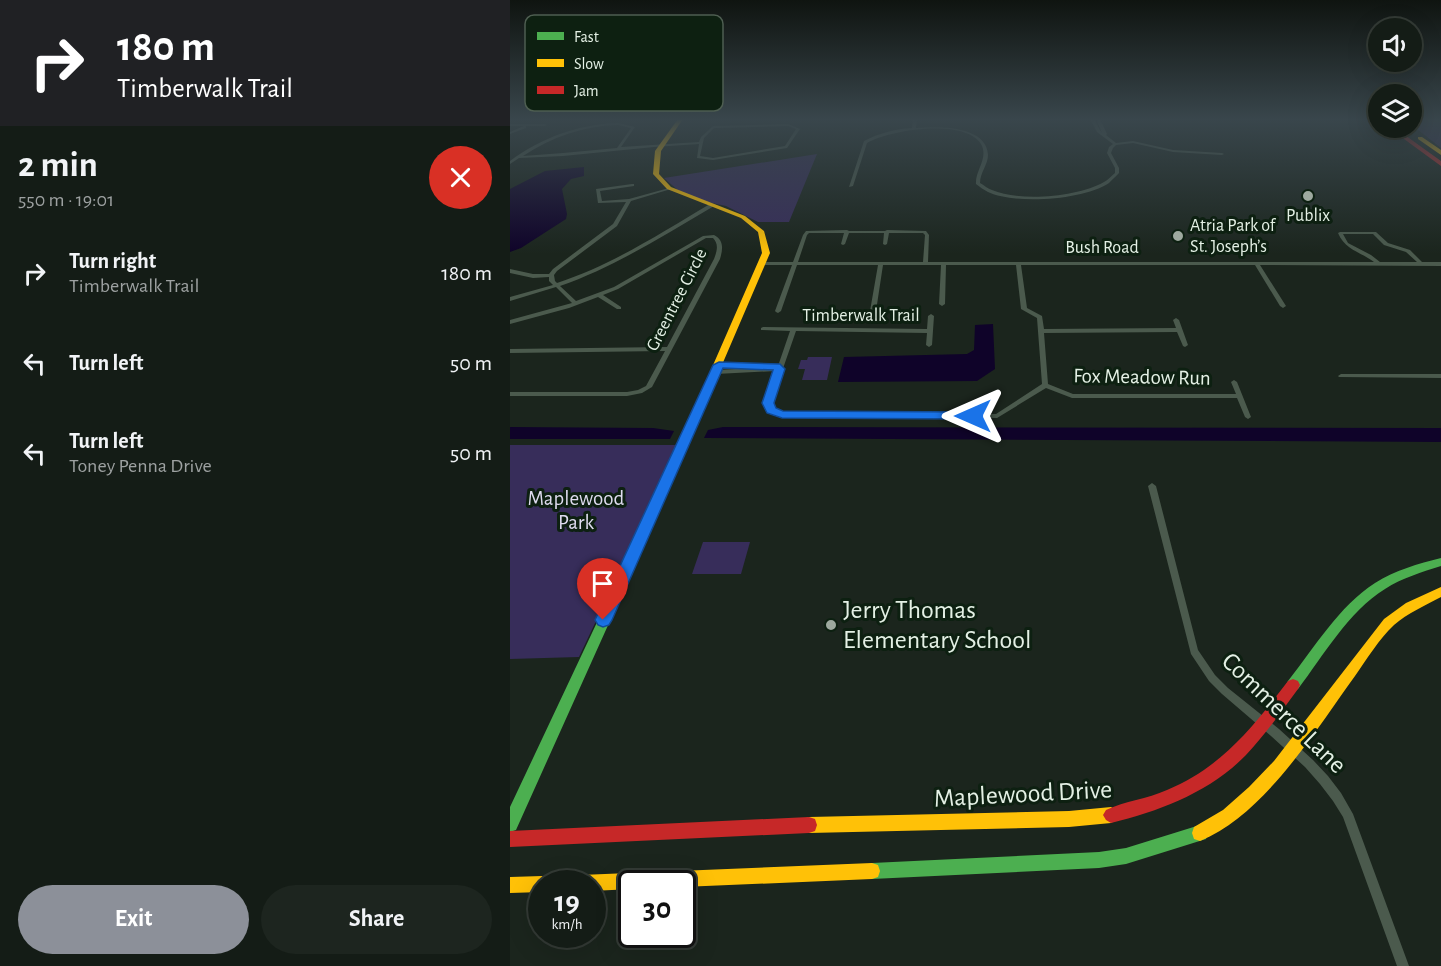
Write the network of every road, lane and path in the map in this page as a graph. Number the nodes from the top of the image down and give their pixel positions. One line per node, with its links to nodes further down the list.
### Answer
1 (656, 164): 7 (street)
2 (858, 164): 6 (street)
3 (984, 164): 4 (street)
4 (1115, 164)
5 (632, 185): 8 (street)
6 (851, 186)
7 (669, 189): 8 (street); 9 (street)
8 (629, 200): 25 (street)
9 (712, 205): 14 (street); 26 (street)
10 (847, 231): 11 (street); 12 (street); 15 (street)
11 (887, 231): 13 (street); 17 (street)
12 (843, 244)
13 (885, 244)
14 (762, 262): 15 (street, Bush Road); 47 (street)
15 (795, 263): 16 (street, Bush Road); 33 (street)
16 (881, 263): 17 (street, Bush Road); 34 (street)
17 (925, 263): 18 (street, Bush Road)
18 (944, 263): 19 (street, Bush Road); 30 (street)
19 (1018, 263): 20 (street, Bush Road); 42 (street)
20 (1256, 263): 21 (street, Bush Road); 31 (street)
21 (1379, 264): 22 (street, Bush Road); 22 (street)
22 (1422, 264): 23 (street, Bush Road)
23 (1441, 264)
24 (510, 271): 25 (street)
25 (551, 275): 26 (street)
26 (558, 286): 28 (street); 29 (street)
27 (599, 295): 29 (street, Greentree Circle); 32 (street); 45 (street, Greentree Circle)
28 (510, 299)
29 (576, 304): 37 (street, Greentree Circle)
30 (942, 304)
31 (1283, 306)
32 (619, 308)
33 (778, 311)
34 (873, 311)
35 (931, 316): 41 (street, Timberwalk Trail)
36 (1176, 320): 40 (street)
37 (510, 322)
38 (763, 329): 39 (street, Timberwalk Trail)
39 (793, 330): 41 (street, Timberwalk Trail); 48 (street, Timberwalk Trail)
40 (1179, 330): 42 (street); 44 (street)
41 (930, 331): 43 (street, Timberwalk Trail)
42 (1042, 331): 52 (street)
43 (929, 345)
44 (1185, 345)
45 (670, 349): 46 (street); 53 (street, Greentree Circle)
46 (510, 351)
47 (717, 368): 48 (street); 61 (street)
48 (779, 369): 52 (street, Timberwalk Trail)
49 (1341, 376): 50 (street)
50 (1441, 376)
51 (1234, 382): 54 (street, Fox Meadow Run)
52 (1046, 385): 54 (street, Fox Meadow Run)
53 (510, 394)
54 (1239, 396): 55 (street, Fox Meadow Run)
55 (1248, 417)
56 (1152, 486): 59 (street, Commerce Lane)
57 (1441, 562): 59 (street, Maplewood Drive)
58 (1441, 592): 60 (street)
59 (1263, 724): 60 (street, Commerce Lane); 62 (street, Maplewood Drive)
60 (1290, 748): 63 (street); 66 (street, Commerce Lane)
61 (510, 824)
62 (510, 839)
63 (606, 882)
64 (528, 884): 65 (street)
65 (510, 885)
66 (1403, 966)

